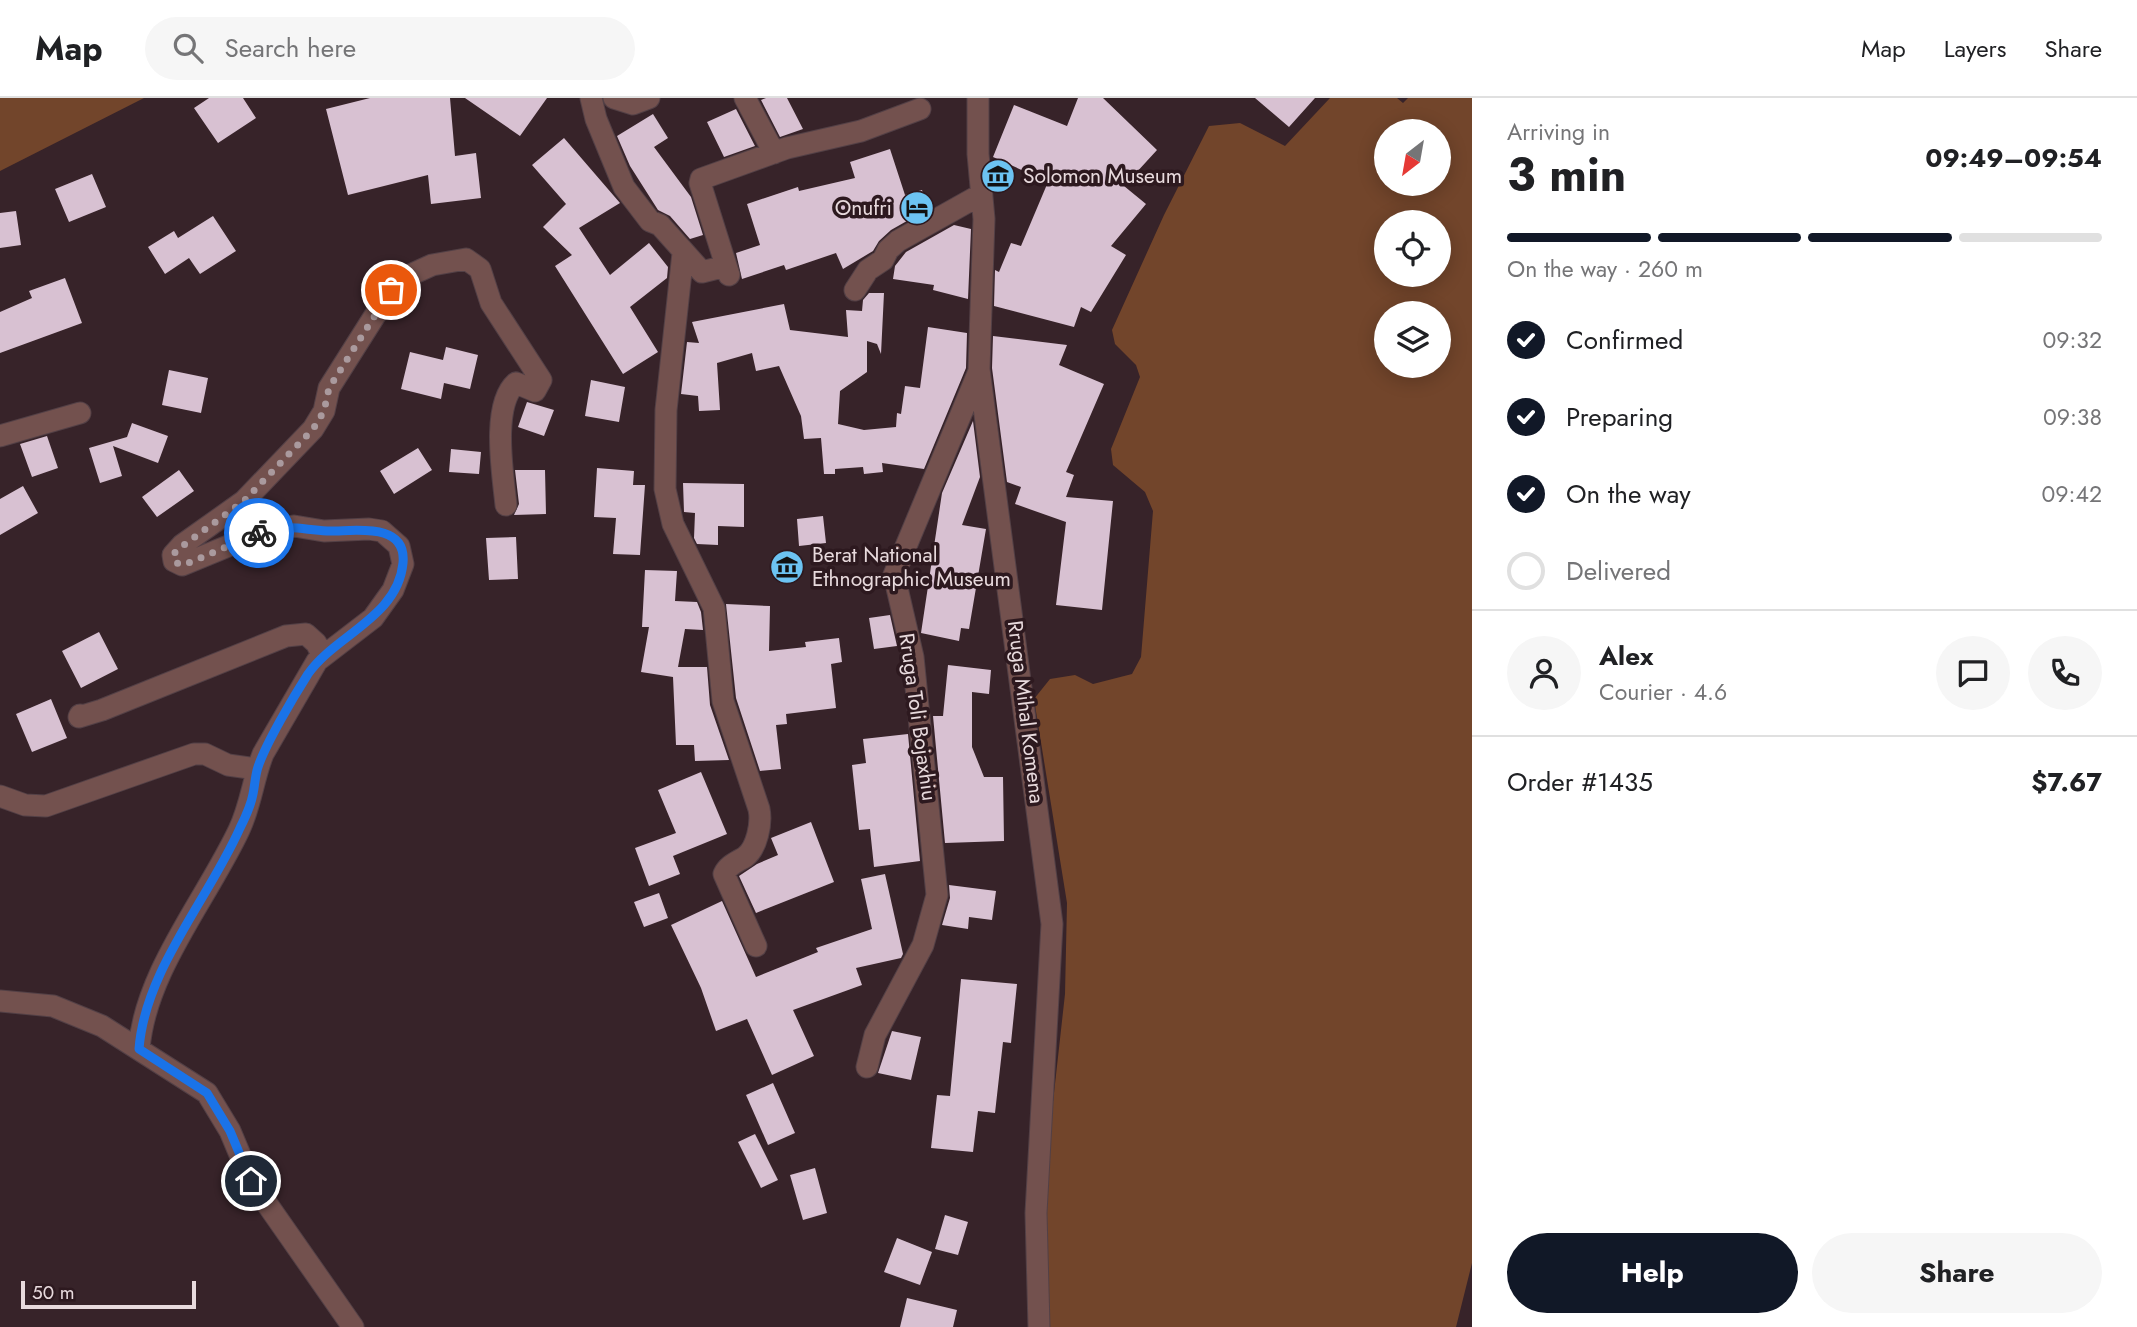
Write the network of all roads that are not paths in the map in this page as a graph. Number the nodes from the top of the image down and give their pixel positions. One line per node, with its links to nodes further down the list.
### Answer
1 (591, 98): 9 (street)
2 (614, 98): 3 (street)
3 (649, 98)
4 (745, 98): 7 (street)
5 (978, 98): 8 (street, Rruga Mihal Komena)
6 (920, 109): 7 (street)
7 (774, 152): 9 (street)
8 (980, 195): 10 (street); 11 (street, Rruga Mihal Komena)
9 (683, 253): 19 (street)
10 (855, 290)
11 (979, 369): 22 (street, Rruga Toli Bojaxhiu); 24 (street, Rruga Mihal Komena)
12 (80, 412): 13 (street)
13 (0, 436)
14 (506, 505): 15 (street)
15 (326, 653): 16 (street); 17 (street)
16 (80, 715)
17 (257, 769): 18 (street); 21 (street)
18 (0, 796)
19 (756, 946)
20 (0, 1001): 21 (street)
21 (139, 1049): 23 (street)
22 (867, 1067)
23 (354, 1327)
24 (1039, 1327)

